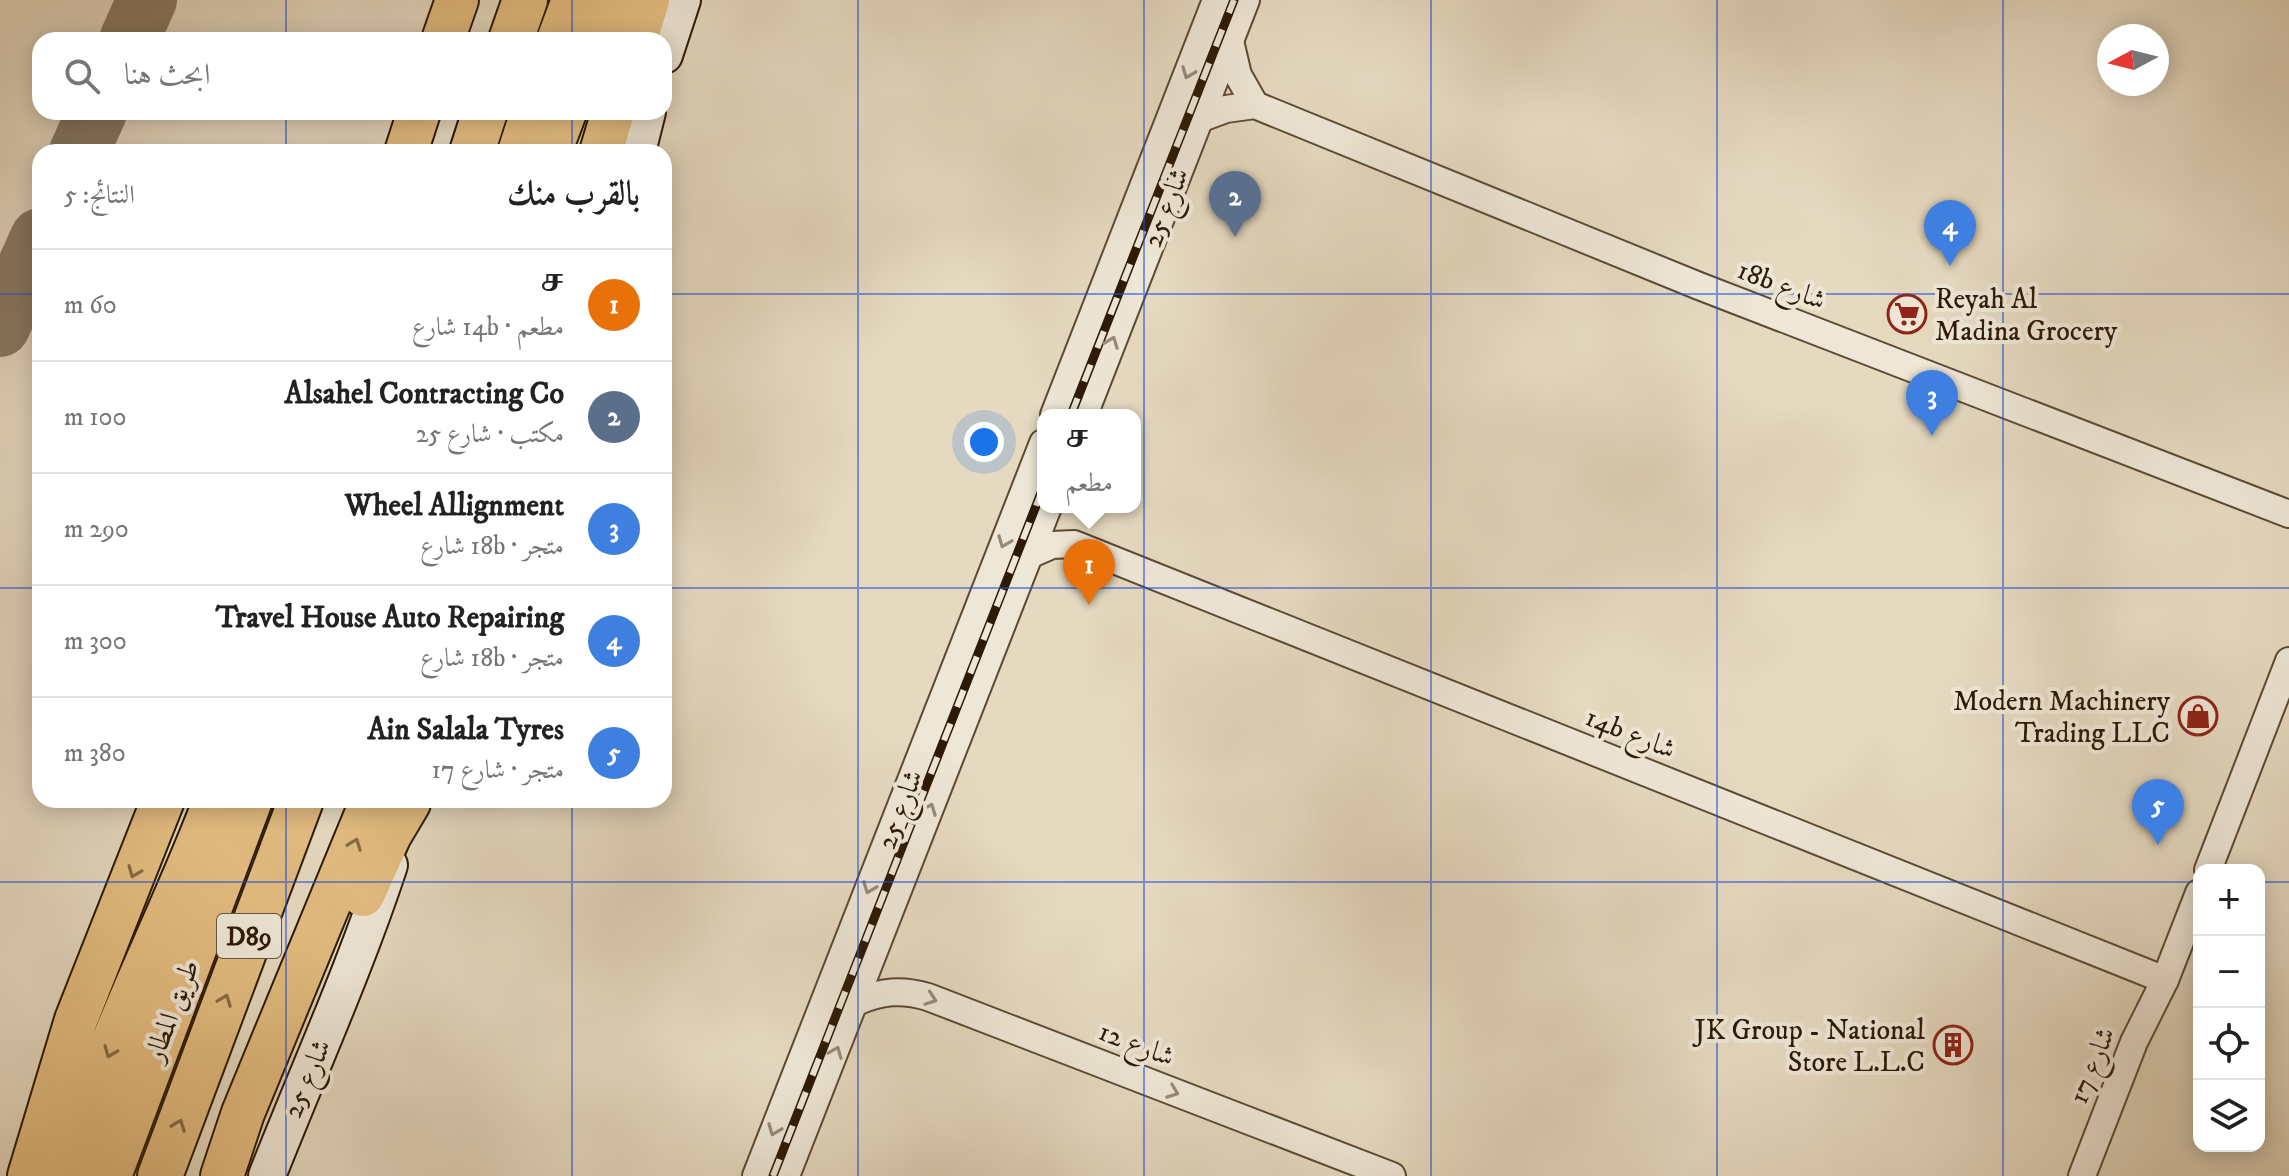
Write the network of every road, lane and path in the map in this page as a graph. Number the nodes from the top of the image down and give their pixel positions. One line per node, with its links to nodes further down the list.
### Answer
1 (457, 0): 9 (main road)
2 (525, 0): 10 (highway)
3 (573, 0): 11 (main road)
4 (608, 0): 12 (highway)
5 (648, 0): 13 (main road)
6 (682, 0): 14 (street)
7 (1216, 0): 30 (street, شارع 25, one-way to 30)
8 (1246, 0): 15 (street, شارع 25)
9 (446, 32)
10 (514, 32)
11 (561, 32)
12 (595, 32)
13 (638, 32)
14 (672, 32)
15 (1230, 41): 16 (street); 17 (street, شارع 25)
16 (1255, 105): 17 (street); 35 (street, 18b شارع)
17 (1199, 119): 31 (street, شارع 25, one-way to 17)
18 (416, 120): 24 (main road)
19 (482, 120): 25 (highway)
20 (529, 120): 26 (main road)
21 (561, 120): 27 (highway)
22 (611, 120): 28 (main road)
23 (645, 120): 29 (street)
24 (409, 144)
25 (475, 144)
26 (522, 144)
27 (552, 144)
28 (603, 144)
29 (639, 144)
30 (1056, 409)
31 (1086, 409)
32 (1037, 458): 59 (street, شارع 25, one-way to 59)
33 (1047, 513): 37 (street, شارع 25)
34 (1054, 513): 36 (street)
35 (2289, 514)
36 (1074, 544): 37 (street); 49 (street, 14b شارع)
37 (1029, 555): 50 (street, شارع 25, one-way to 37)
38 (2289, 661): 47 (street)
39 (160, 808): 53 (main road, one-way to 53)
40 (193, 808): 51 (highway)
41 (213, 808): 51 (highway)
42 (247, 808): 55 (highway, طريق المطار / D89)
43 (298, 808): 56 (highway, طريق المطار / D89, one-way to 43)
44 (339, 808): 52 (main road)
45 (393, 808): 52 (main road, one-way to 45)
46 (395, 808): 58 (street, شارع 25)
47 (2210, 864)
48 (2193, 908): 49 (street, شارع 17)
49 (2165, 980): 62 (street, شارع 17); 63 (street, شارع 17)
50 (856, 1002): 60 (street, شارع 25, one-way to 50); 61 (street, شارع 12, one-way to 61)
51 (130, 1004): 54 (highway, one-way to 54)
52 (243, 1113): 57 (main road)
53 (33, 1165)
54 (70, 1176)
55 (109, 1176)
56 (160, 1176)
57 (222, 1176)
58 (267, 1176)
59 (756, 1176)
60 (786, 1176)
61 (1392, 1176)
62 (2082, 1176)
63 (2097, 1176)

